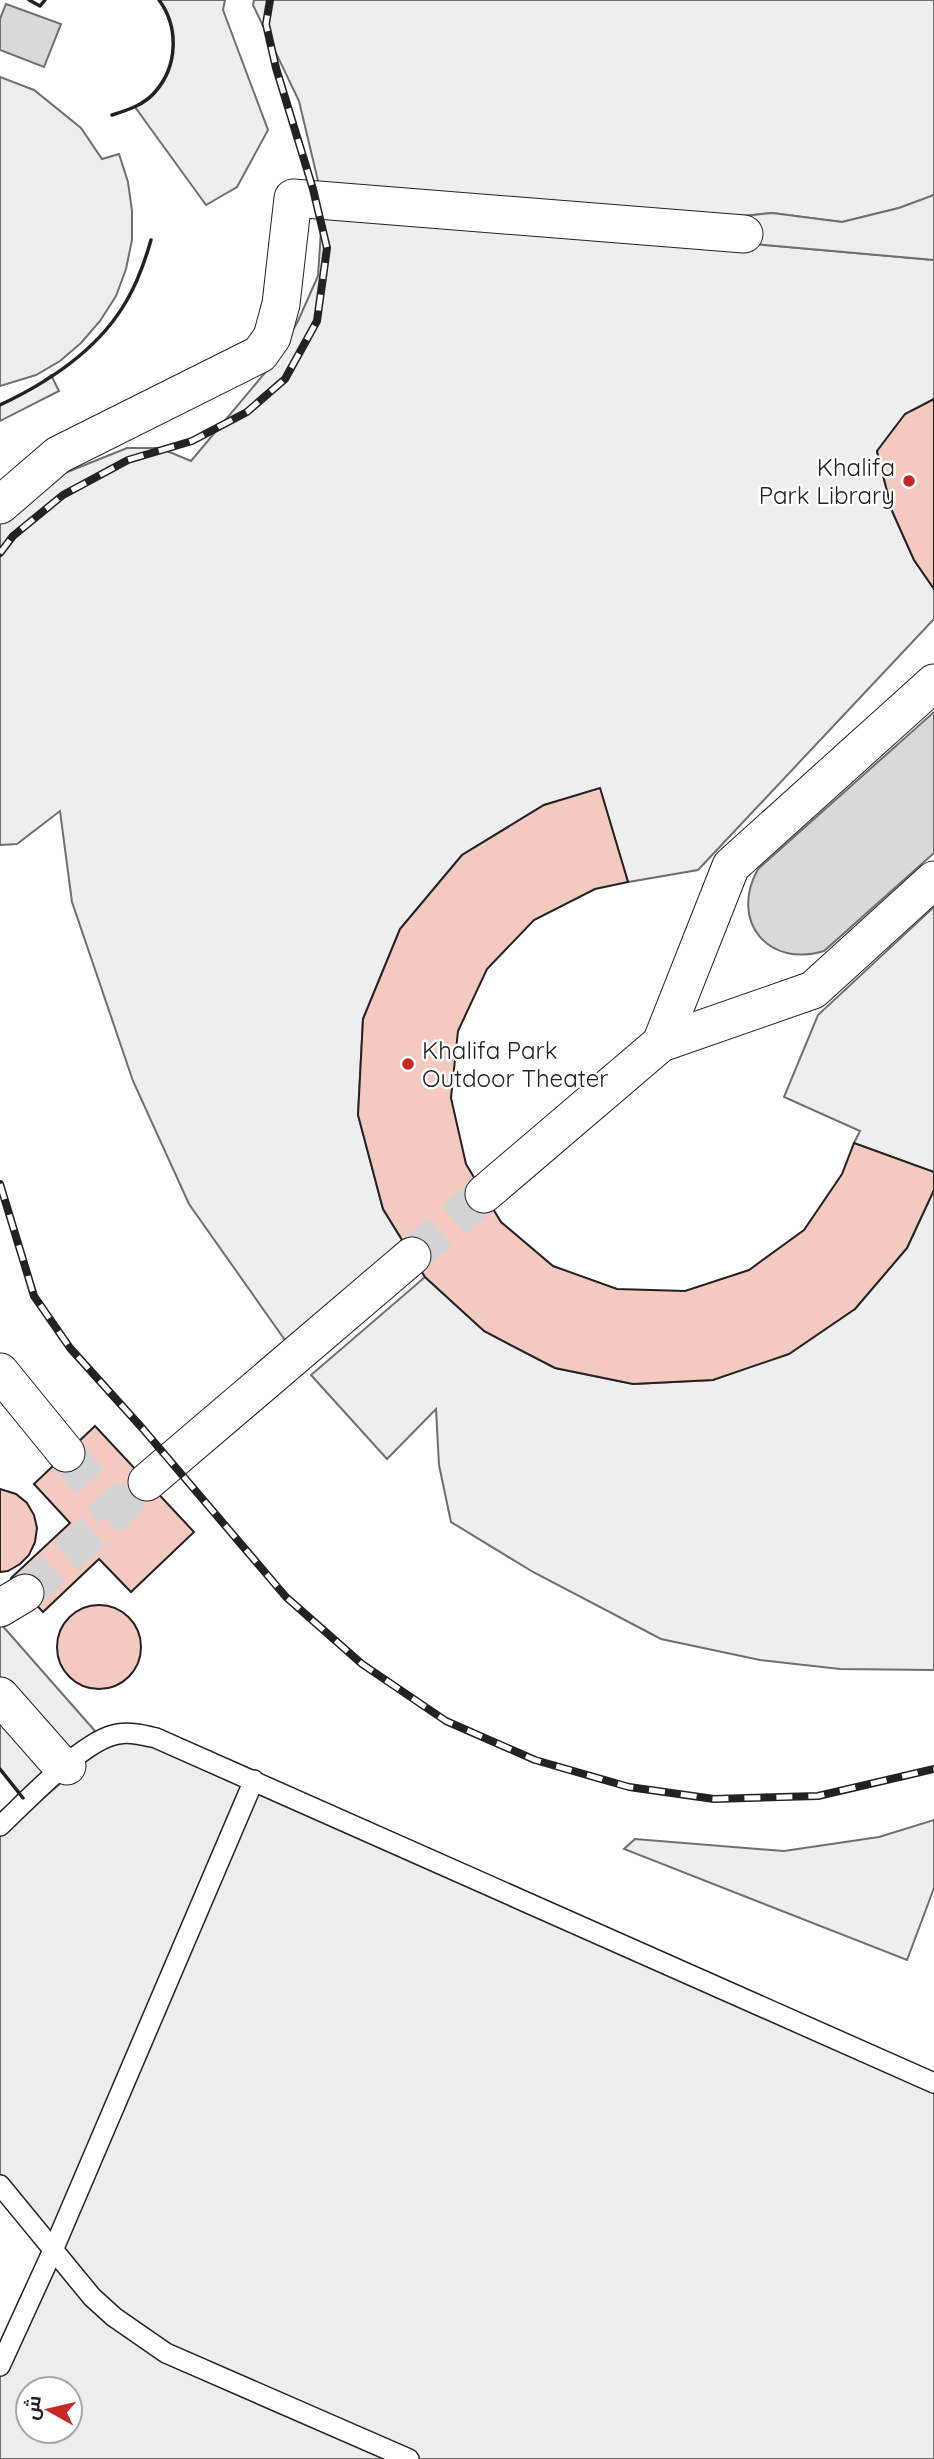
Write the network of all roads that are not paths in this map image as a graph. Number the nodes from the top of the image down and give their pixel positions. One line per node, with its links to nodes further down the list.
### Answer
1 (744, 234): 2 (street)
2 (0, 505)
3 (934, 683): 5 (street)
4 (934, 880): 5 (street)
5 (661, 1043): 6 (street)
6 (484, 1194)
7 (412, 1256): 10 (street)
8 (0, 1372): 9 (street)
9 (66, 1453)
10 (148, 1482)
11 (0, 1696): 12 (street)
12 (67, 1766): 13 (lane); 14 (lane)
13 (254, 1780): 15 (lane); 17 (lane)
14 (0, 1826)
15 (934, 2083)
16 (0, 2185): 17 (lane)
17 (54, 2248): 18 (lane); 19 (lane)
18 (0, 2366)
19 (409, 2459)

